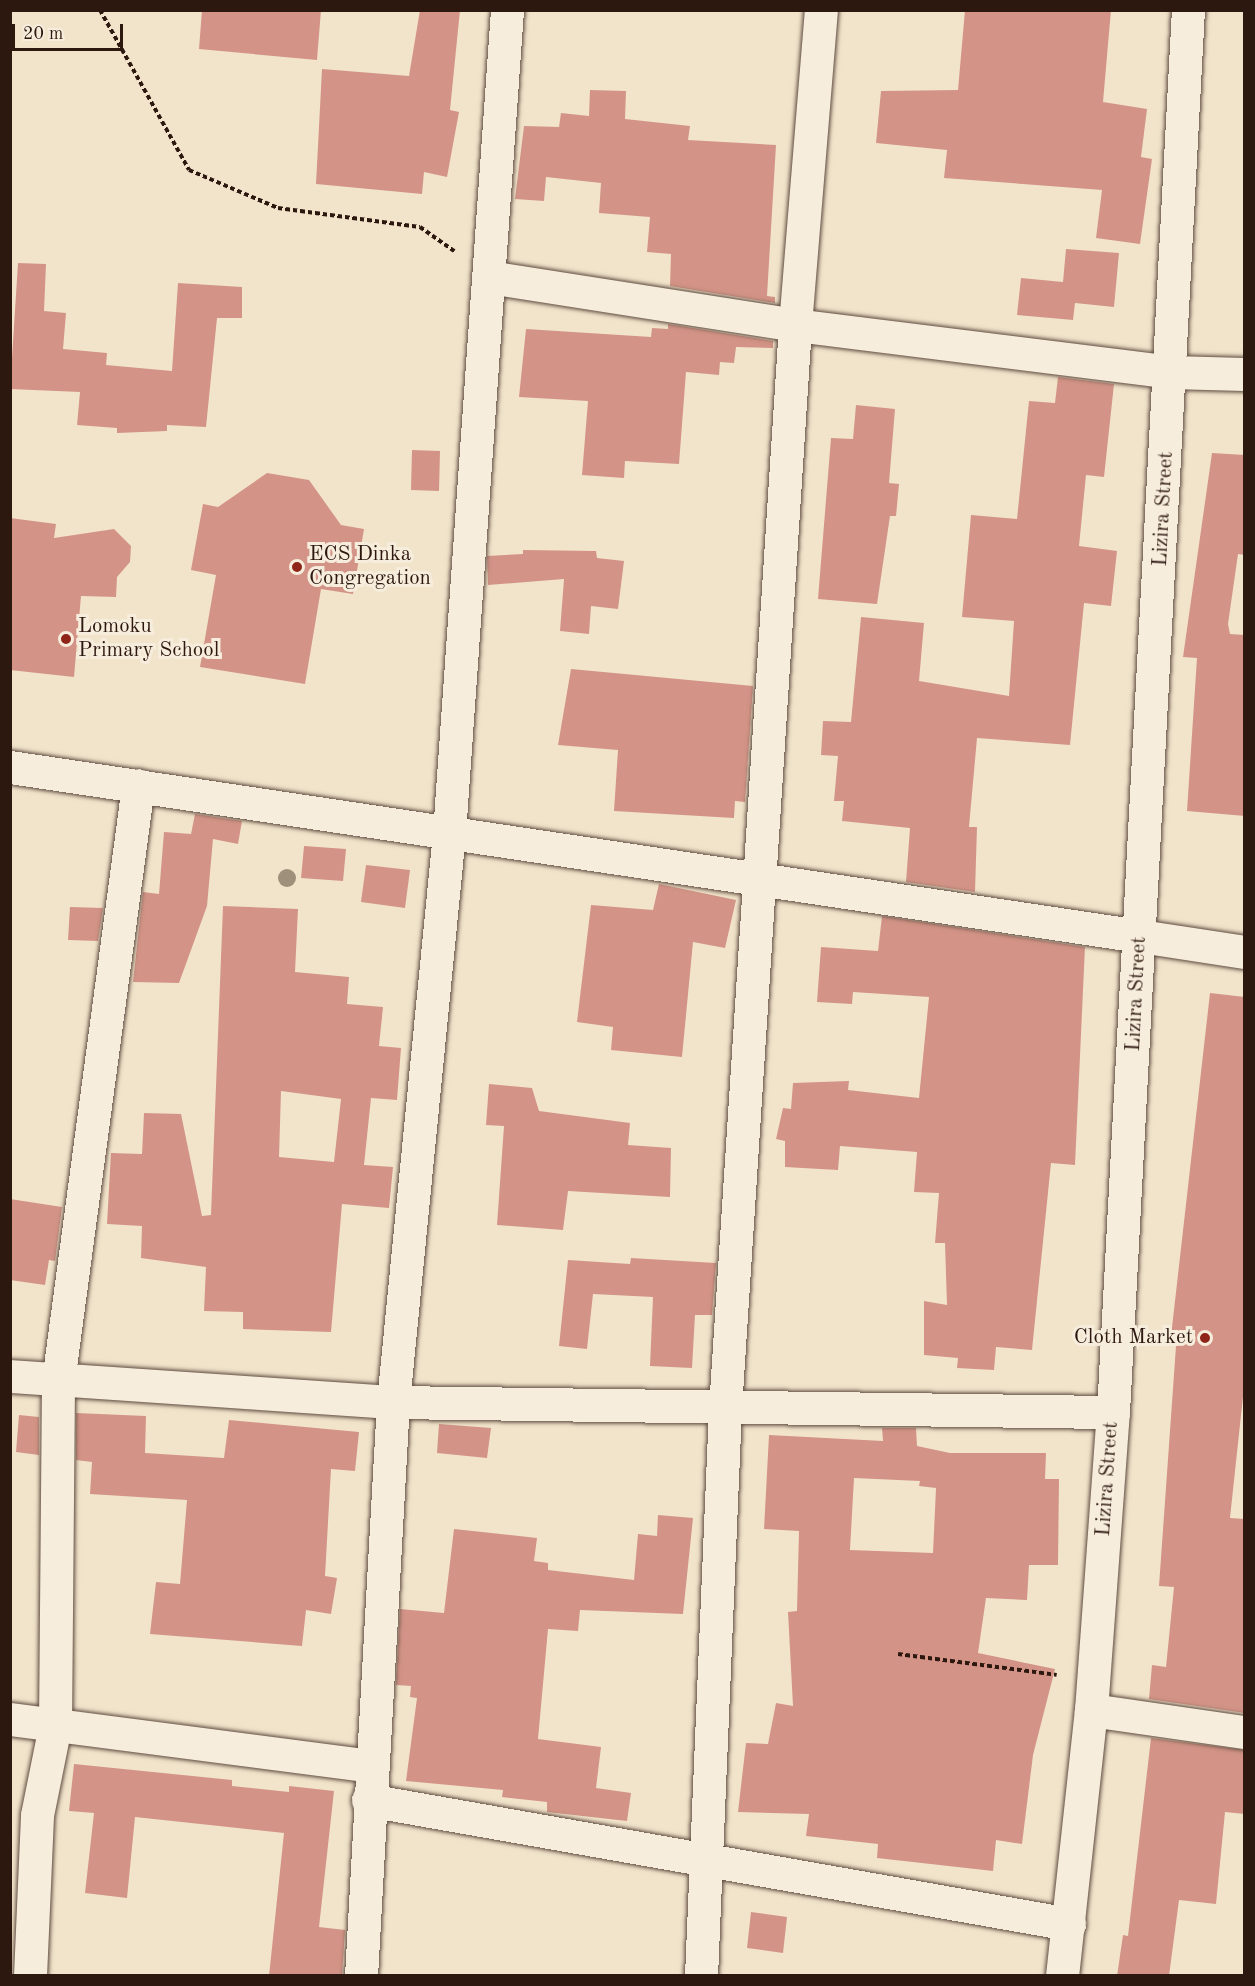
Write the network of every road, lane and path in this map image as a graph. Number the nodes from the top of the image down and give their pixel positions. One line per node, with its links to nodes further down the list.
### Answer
1 (100, 10): 5 (path)
2 (507, 10): 5 (street)
3 (821, 10): 6 (street)
4 (1188, 10): 7 (street, Lizira Street)
5 (489, 277): 6 (street); 11 (street)
6 (795, 325): 7 (street); 12 (street)
7 (1172, 372): 8 (street); 13 (street, Lizira Street)
8 (1245, 374)
9 (10, 767): 10 (street)
10 (138, 785): 11 (street); 16 (street)
11 (449, 833): 12 (street); 17 (street)
12 (758, 878): 13 (street); 18 (street)
13 (1140, 936): 14 (street); 19 (street, Lizira Street)
14 (1245, 952)
15 (10, 1376): 16 (street)
16 (58, 1381): 17 (street); 23 (street)
17 (393, 1402): 18 (street); 25 (street)
18 (725, 1408): 19 (street); 27 (street)
19 (1113, 1412): 21 (street, Lizira Street)
20 (898, 1654): 21 (path)
21 (1093, 1695): 24 (street); 28 (street, Lizira Street)
22 (10, 1719): 23 (street)
23 (56, 1726): 25 (street); 29 (street)
24 (1245, 1732)
25 (371, 1766): 26 (street)
26 (368, 1800): 27 (street); 30 (street)
27 (706, 1861): 28 (street); 31 (street)
28 (1069, 1923): 32 (street, Lizira Street)
29 (30, 1976)
30 (361, 1976)
31 (701, 1976)
32 (1062, 1976)

